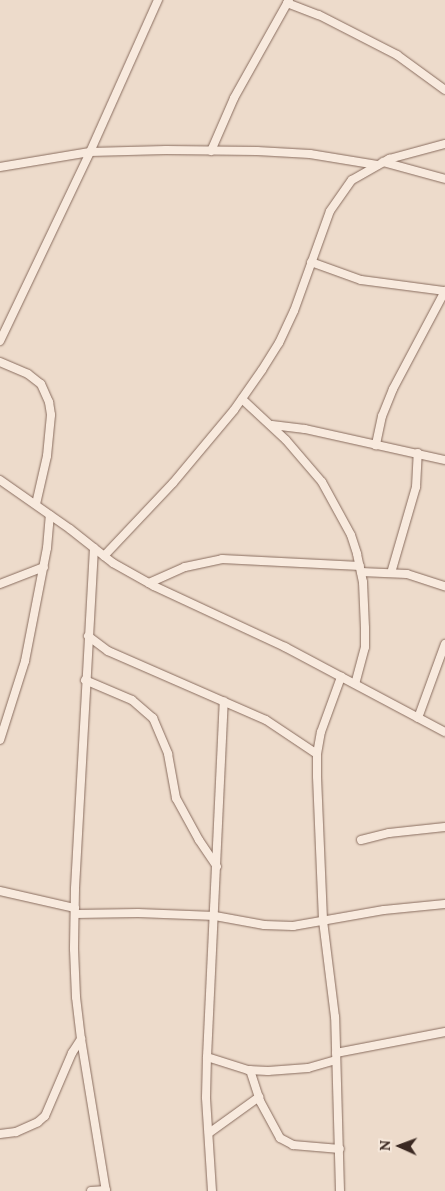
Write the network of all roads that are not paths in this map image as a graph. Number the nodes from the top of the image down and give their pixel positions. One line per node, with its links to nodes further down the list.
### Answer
1 (158, 0): 6 (street)
2 (288, 2): 3 (street); 5 (street)
3 (445, 90)
4 (445, 144): 7 (street)
5 (211, 150): 6 (street); 7 (street)
6 (90, 152): 8 (street); 11 (street)
7 (380, 163): 9 (street); 10 (street)
8 (0, 166)
9 (445, 179)
10 (311, 262): 13 (street); 15 (street)
11 (0, 341)
12 (0, 362): 19 (street)
13 (242, 399): 14 (street); 22 (street)
14 (272, 425): 15 (street); 24 (street)
15 (376, 445): 16 (street)
16 (418, 453): 17 (street); 25 (street)
17 (445, 460)
18 (0, 480): 19 (street)
19 (36, 504): 20 (street)
20 (50, 515): 21 (street); 23 (street)
21 (94, 548): 22 (street); 29 (street)
22 (104, 556): 26 (street)
23 (44, 567): 27 (street); 37 (street)
24 (360, 569): 25 (street); 26 (street); 33 (street)
25 (391, 573): 28 (street)
26 (149, 583): 31 (street)
27 (0, 584)
28 (445, 586)
29 (88, 636): 32 (street); 34 (street)
30 (445, 644): 35 (street)
31 (341, 677): 33 (street); 38 (street)
32 (85, 680): 41 (street); 44 (street)
33 (355, 684): 35 (street)
34 (224, 701): 38 (street); 41 (street)
35 (418, 718): 36 (street)
36 (445, 732)
37 (0, 740)
38 (317, 754): 46 (street)
39 (445, 827): 40 (street)
40 (361, 840)
41 (217, 866): 45 (street)
42 (0, 891): 44 (street)
43 (445, 904): 46 (street)
44 (75, 911): 45 (street); 48 (street)
45 (215, 916): 46 (street); 50 (street)
46 (324, 920): 49 (street)
47 (445, 1032): 49 (street)
48 (81, 1039): 54 (street); 56 (street)
49 (336, 1056): 51 (street); 55 (street)
50 (207, 1057): 51 (street); 53 (street)
51 (250, 1070): 52 (street)
52 (259, 1097): 53 (street); 55 (street)
53 (209, 1133): 58 (street)
54 (0, 1134)
55 (340, 1149): 59 (street)
56 (106, 1190): 57 (street)
57 (91, 1191)
58 (212, 1191)
59 (340, 1191)

